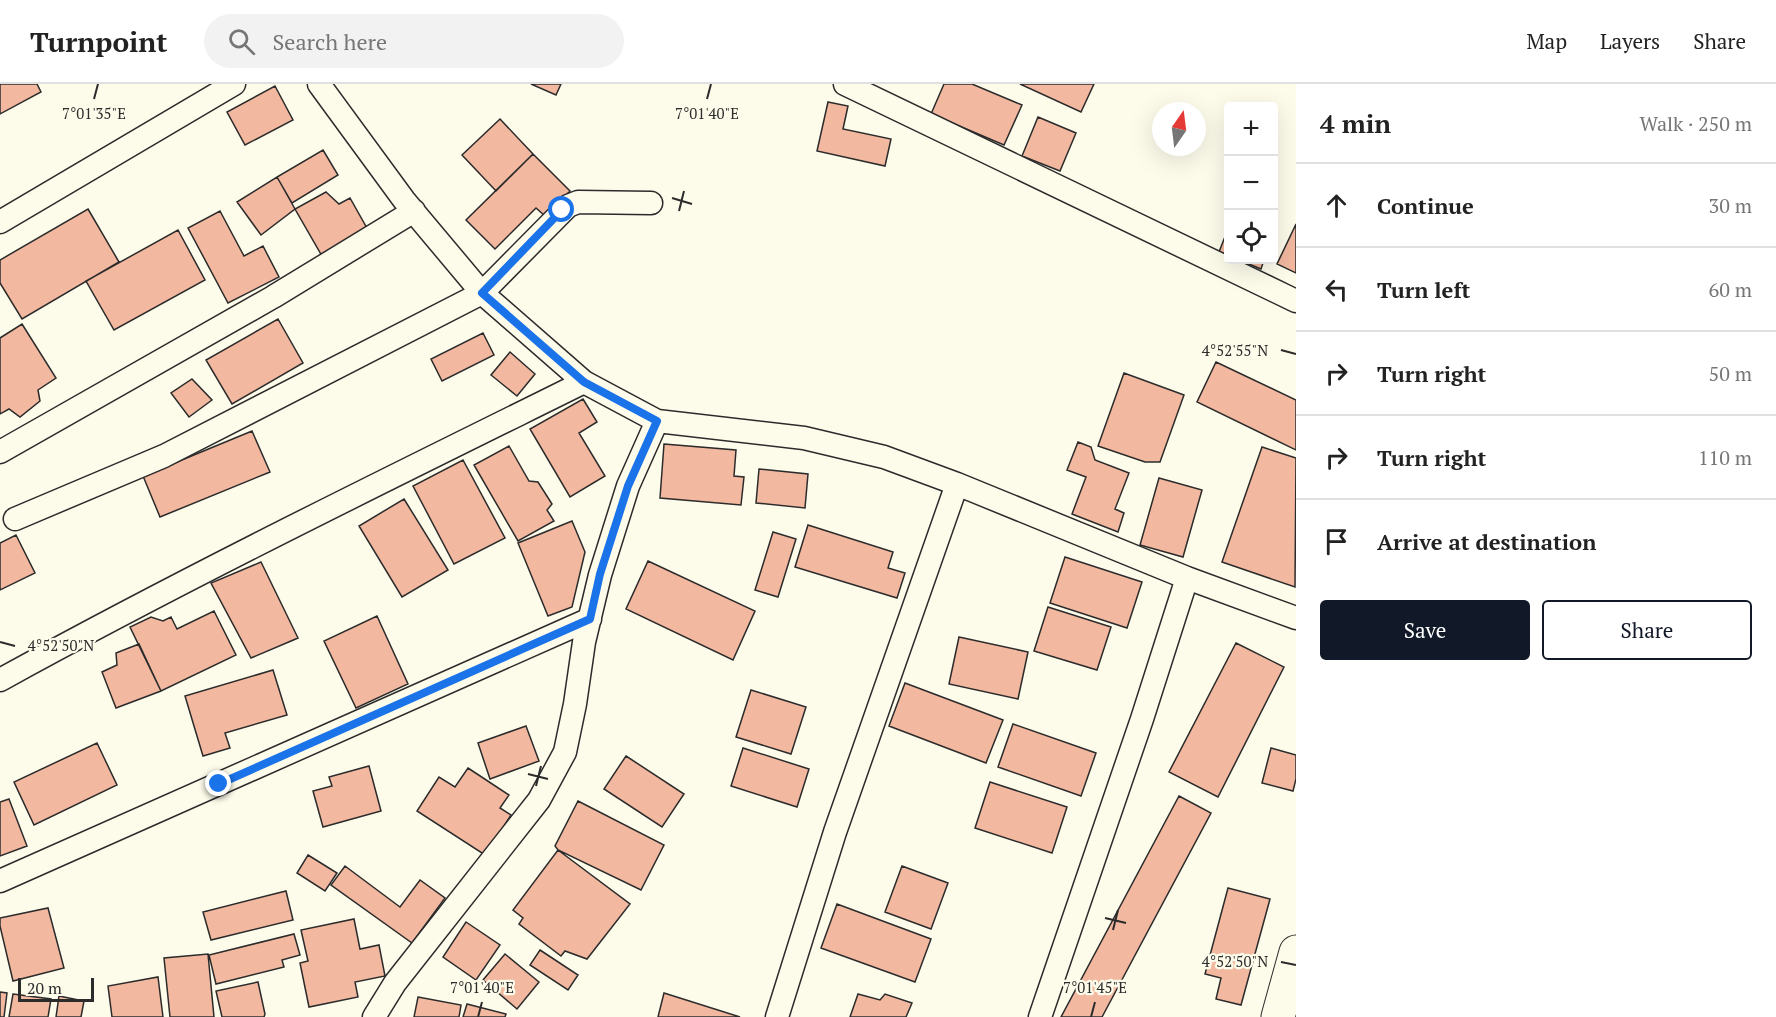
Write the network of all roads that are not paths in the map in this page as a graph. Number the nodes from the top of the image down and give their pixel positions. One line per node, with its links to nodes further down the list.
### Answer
1 (234, 84): 6 (street)
2 (319, 84): 5 (street)
3 (845, 84): 8 (street)
4 (651, 203): 7 (street)
5 (414, 211): 7 (street); 11 (street)
6 (0, 222)
7 (482, 293): 9 (street); 13 (street)
8 (1296, 301)
9 (584, 382): 10 (street); 17 (street)
10 (657, 421): 12 (street); 16 (street)
11 (0, 452)
12 (957, 484): 14 (street); 21 (street)
13 (15, 519)
14 (1187, 578): 15 (street); 22 (street)
15 (1296, 618)
16 (590, 619): 18 (street); 20 (street)
17 (0, 680)
18 (0, 881)
19 (1296, 952): 23 (main road)
20 (374, 1017)
21 (777, 1017)
22 (1040, 1017)
23 (1278, 1017)

